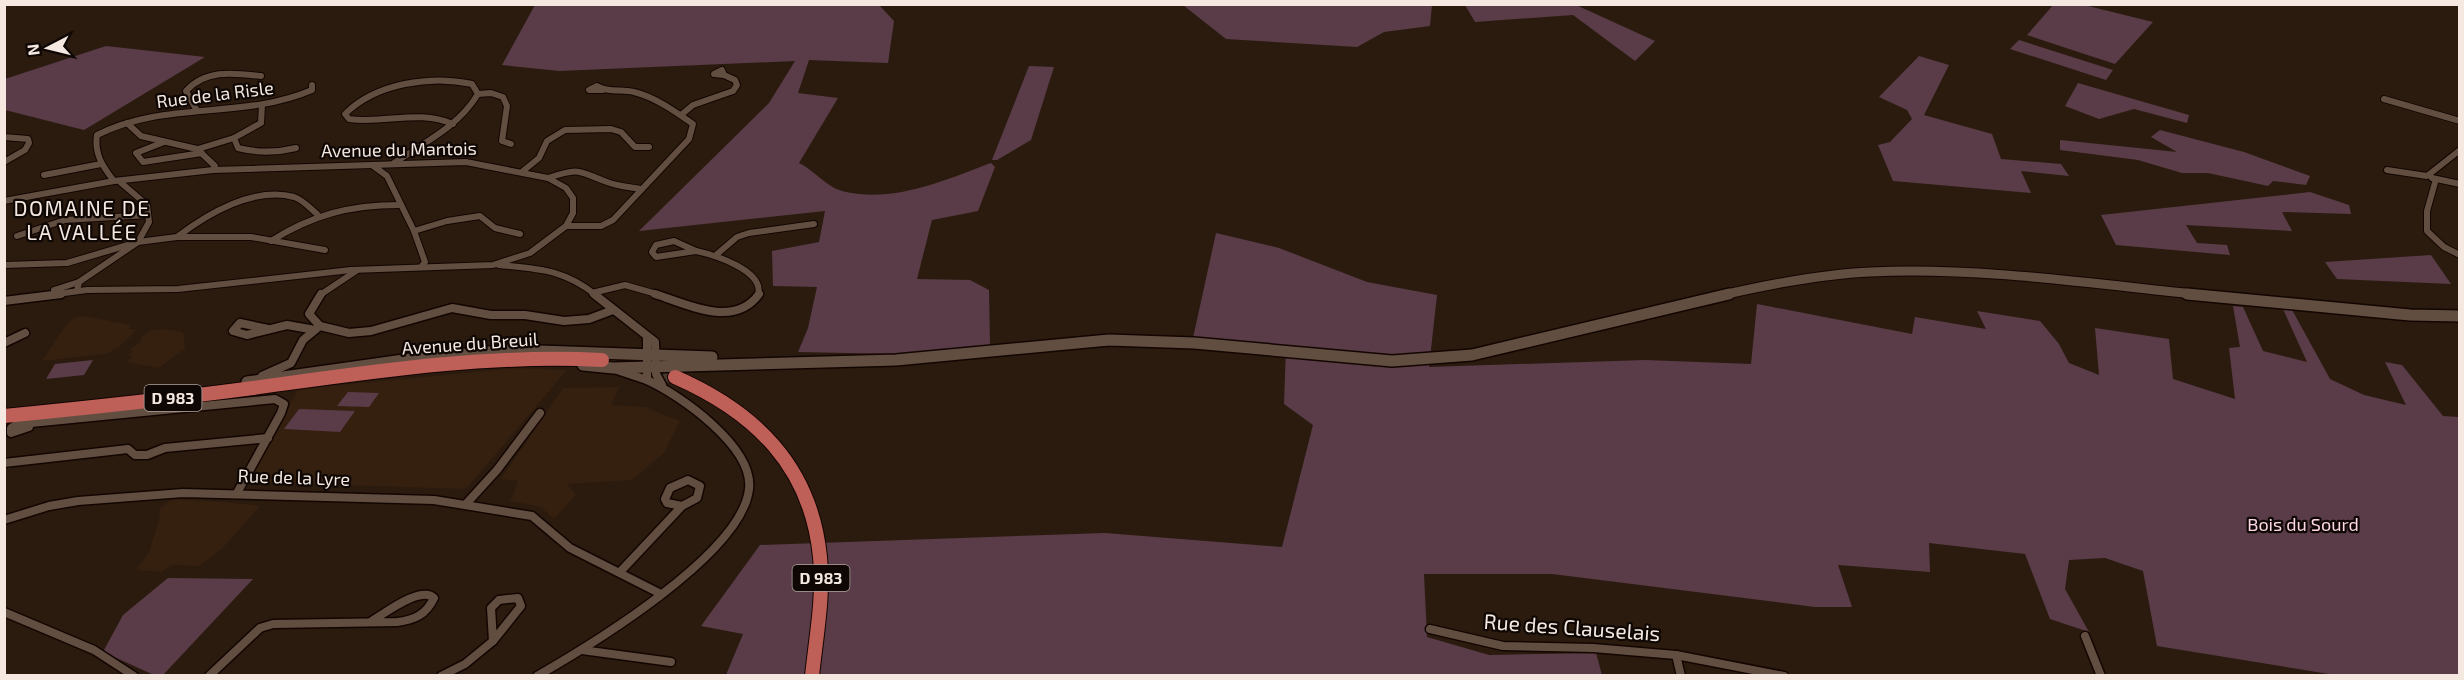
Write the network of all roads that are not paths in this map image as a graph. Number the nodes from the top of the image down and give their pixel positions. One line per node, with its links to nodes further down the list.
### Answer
1 (724, 75): 9 (street)
2 (261, 76): 8 (street)
3 (312, 85): 7 (street, Rue de la Risle)
4 (603, 90): 9 (street)
5 (478, 94): 12 (street); 12 (street); 16 (street)
6 (2385, 99): 10 (street)
7 (262, 105): 8 (street, Rue de la Risle); 14 (street)
8 (196, 109): 11 (street, Rue de la Risle)
9 (681, 115): 36 (street)
10 (2460, 122)
11 (127, 123): 15 (street); 22 (street, Rue de la Risle)
12 (453, 124): 23 (street)
13 (4, 137): 21 (street)
14 (234, 138): 18 (street); 20 (street)
15 (164, 142): 20 (street); 20 (street)
16 (510, 144)
17 (649, 147): 27 (street)
18 (296, 148)
19 (2460, 150): 30 (street)
20 (200, 151): 25 (street)
21 (4, 162)
22 (101, 164): 28 (street); 34 (street, Rue de la Risle)
23 (396, 164): 24 (street, Avenue du Mantois); 27 (street, Avenue du Mantois); 29 (street)
24 (372, 165): 25 (street, Avenue du Mantois); 29 (street)
25 (213, 170): 31 (street, Avenue du Mantois)
26 (2387, 170): 30 (street)
27 (523, 171): 32 (street, Avenue du Mantois)
28 (44, 176)
29 (387, 176): 39 (street)
30 (2427, 176): 33 (street)
31 (146, 177): 34 (street, Avenue du Mantois); 37 (street)
32 (548, 178): 36 (street); 43 (street, Avenue du Mantois)
33 (2436, 179): 35 (street); 54 (street)
34 (116, 181): 37 (street, Rue de la Risle); 38 (street, Avenue du Mantois)
35 (2460, 184)
36 (640, 189): 43 (street)
37 (129, 190): 41 (street, Rue de la Risle)
38 (4, 201)
39 (399, 205): 40 (street); 44 (street)
40 (317, 214): 47 (street); 48 (street)
41 (148, 215): 46 (street); 49 (street)
42 (814, 224): 53 (street)
43 (566, 226): 52 (street)
44 (414, 231): 45 (street); 58 (street)
45 (520, 234)
46 (17, 236)
47 (177, 237): 48 (street); 49 (street)
48 (271, 241): 50 (street)
49 (138, 242): 55 (street); 60 (street)
50 (325, 250)
51 (696, 251): 51 (street); 53 (street)
52 (530, 253): 56 (street); 57 (street)
53 (716, 255): 62 (street)
54 (2460, 255)
55 (4, 265)
56 (494, 265): 57 (street); 58 (street)
57 (530, 266): 62 (street)
58 (421, 267): 59 (street)
59 (342, 274): 61 (street); 67 (street)
60 (79, 282): 61 (street); 63 (street)
61 (77, 291): 63 (street)
62 (592, 293): 65 (street)
63 (43, 294): 64 (street)
64 (4, 301)
65 (614, 310): 67 (street); 72 (street)
66 (2460, 316): 73 (main road)
67 (318, 328): 68 (street); 78 (street)
68 (268, 329)
69 (25, 333): 70 (street)
70 (4, 343)
71 (602, 360): 75 (main road, Avenue du Breuil / D 983)
72 (651, 361): 73 (main road); 74 (main road); 76 (main road); 76 (street); 77 (street); 78 (main road)
73 (820, 362): 76 (main road)
74 (613, 368): 75 (main road); 77 (street)
75 (340, 374): 78 (main road, Avenue du Breuil); 81 (main road, Avenue du Breuil / D 983)
76 (670, 376): 77 (street); 90 (street); 103 (main road, D 983)
77 (647, 380)
78 (247, 382): 79 (main road, Avenue du Breuil)
79 (4, 410)
80 (540, 413): 86 (street)
81 (4, 416)
82 (31, 423): 83 (street)
83 (268, 438): 84 (street); 85 (street)
84 (4, 462)
85 (237, 493): 86 (street, Rue de la Lyre); 88 (street, Rue de la Lyre)
86 (466, 504): 89 (street, Rue de la Lyre)
87 (682, 506): 89 (street)
88 (4, 520)
89 (620, 572): 90 (street, Rue de la Lyre)
90 (659, 593): 96 (street)
91 (4, 612): 99 (street)
92 (370, 622): 92 (street); 100 (street)
93 (1430, 629): 97 (street, Rue des Clauselais)
94 (2085, 636): 106 (street)
95 (493, 642): 95 (street); 101 (street)
96 (582, 650): 98 (street); 102 (street)
97 (1676, 655): 104 (street, Rue des Clauselais); 105 (street, Rue des Clauselais)
98 (671, 662)
99 (134, 675)
100 (209, 675)
101 (441, 675)
102 (537, 675)
103 (812, 675)
104 (1681, 675)
105 (1784, 675)
106 (2101, 675)

